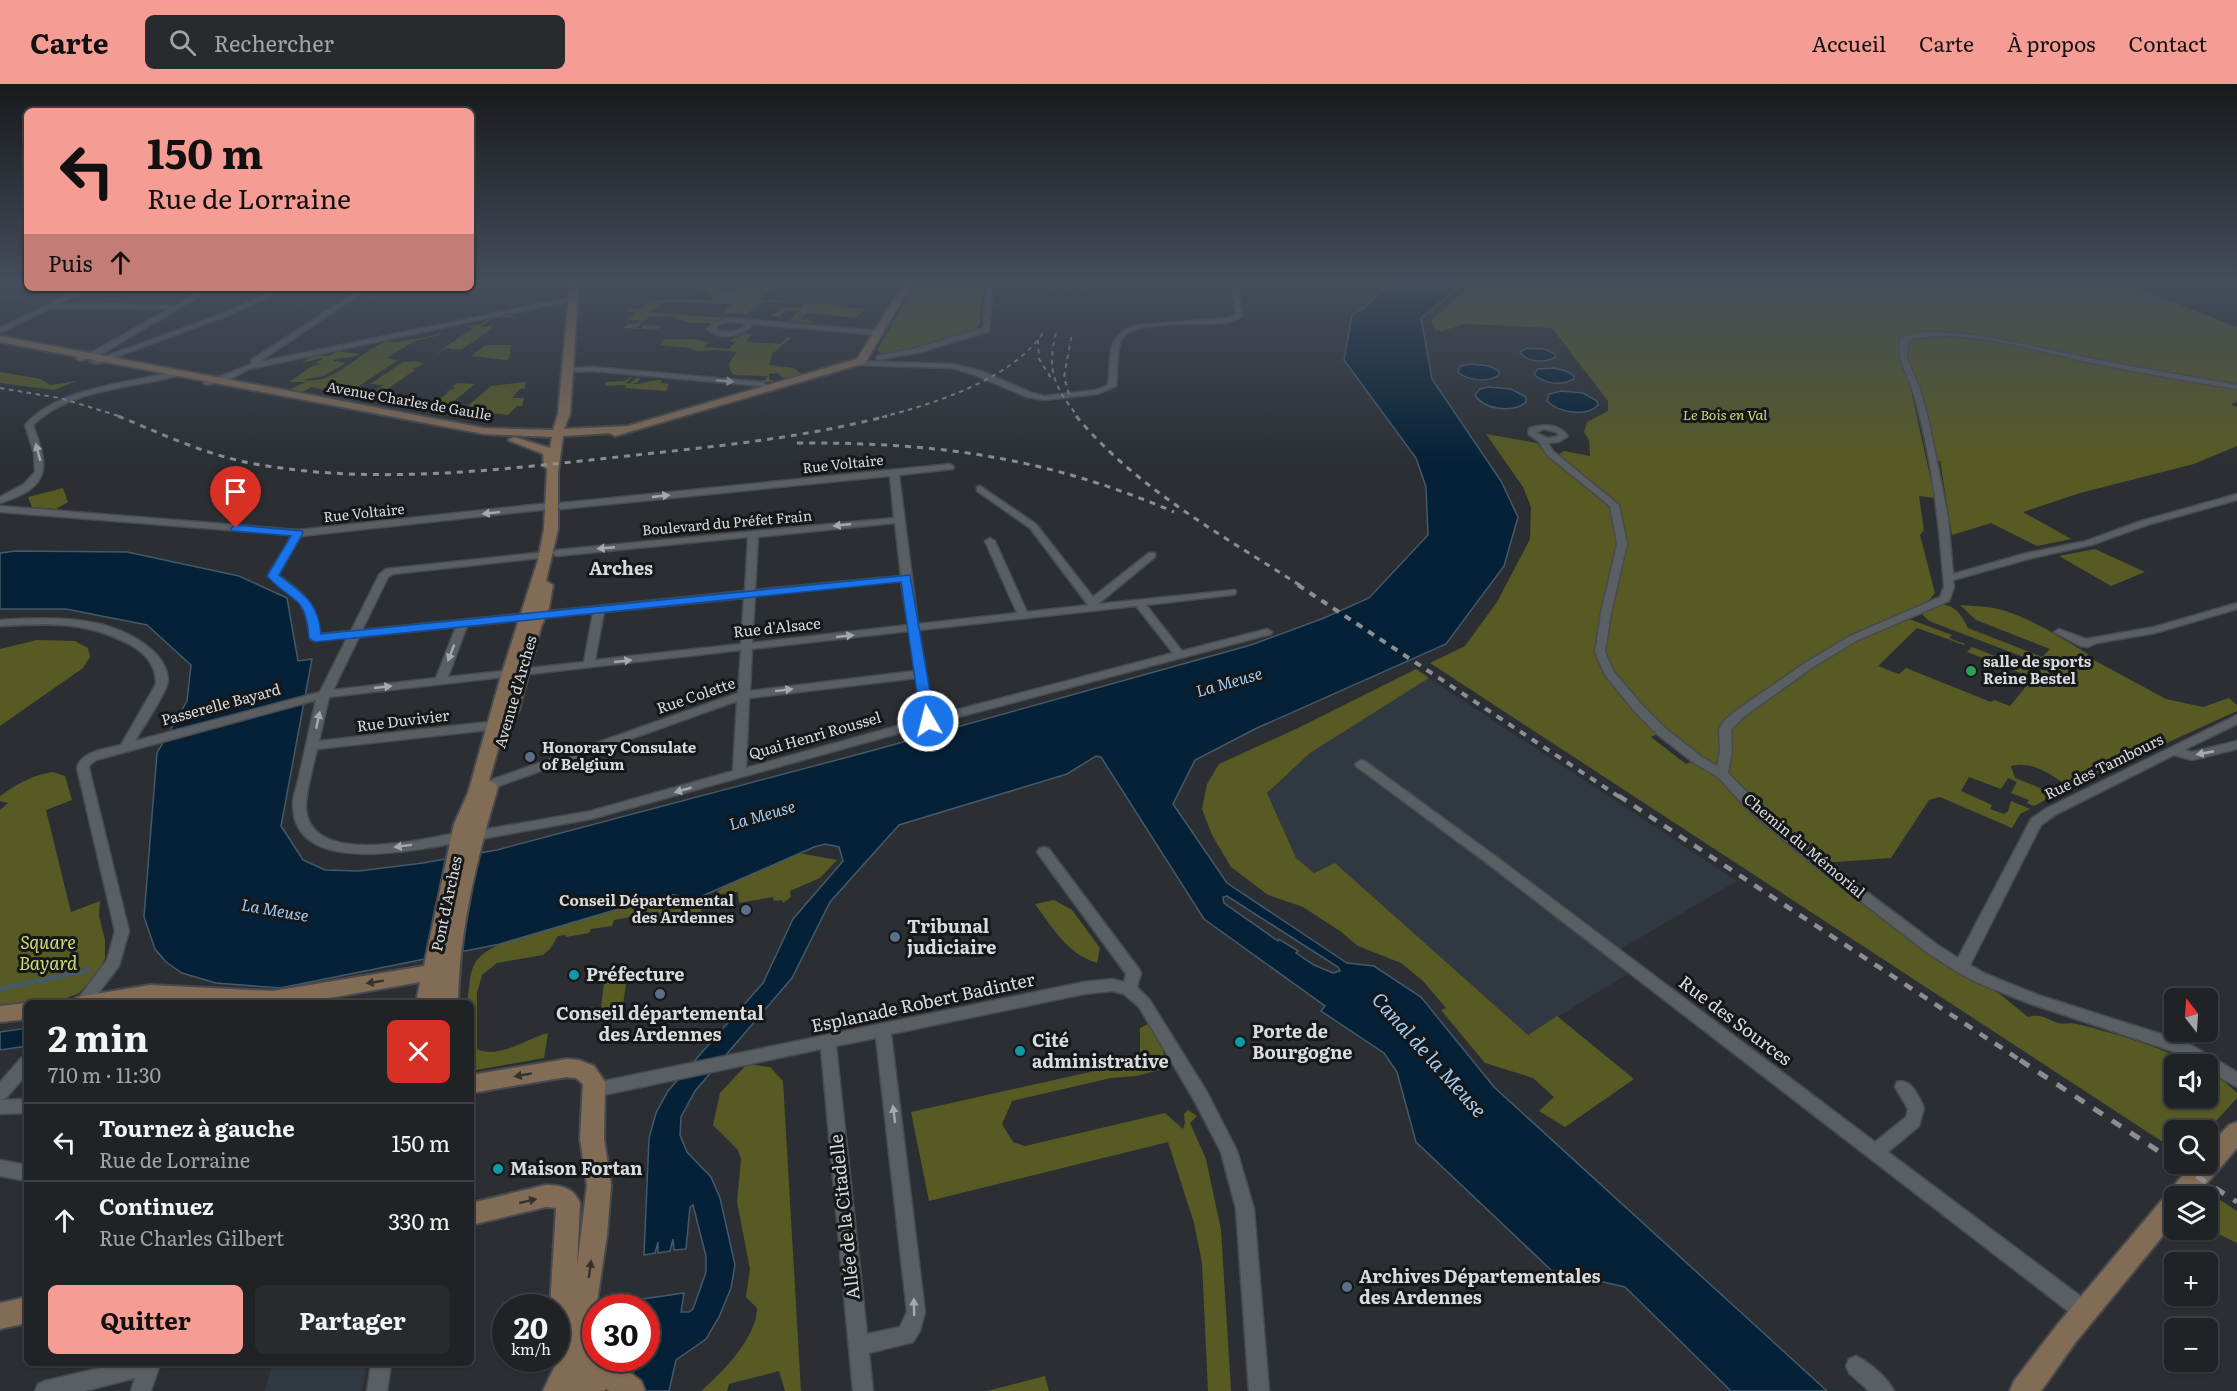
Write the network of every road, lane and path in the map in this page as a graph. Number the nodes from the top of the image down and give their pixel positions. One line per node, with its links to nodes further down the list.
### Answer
1 (5, 342): 12 (main road, Avenue Charles de Gaulle)
2 (120, 342): 12 (street)
3 (143, 342): 12 (street)
4 (285, 342): 14 (street)
5 (366, 342): 14 (street)
6 (570, 342): 15 (main road)
7 (874, 342): 13 (main road)
8 (944, 342): 13 (street)
9 (1118, 342): 13 (street)
10 (1904, 342): 42 (street)
11 (1994, 342): 18 (street)
12 (92, 359): 16 (main road, Avenue Charles de Gaulle)
13 (856, 363): 19 (main road)
14 (247, 367): 17 (street); 17 (street)
15 (568, 370): 19 (street, one-way to 19); 24 (main road)
16 (172, 374): 17 (main road, Avenue Charles de Gaulle); 32 (street, one-way to 16)
17 (205, 380): 25 (main road, Avenue Charles de Gaulle)
18 (2237, 387)
19 (770, 389): 20 (main road)
20 (652, 423): 21 (main road); 24 (main road)
21 (624, 428): 24 (main road); 24 (main road)
22 (1559, 430): 23 (street); 26 (street); 26 (street)
23 (1571, 430)
24 (564, 433): 25 (main road, Avenue Charles de Gaulle); 25 (main road); 29 (main road, Avenue d'Arches); 33 (main road, Avenue d'Arches)
25 (517, 438): 29 (main road, Avenue Charles de Gaulle)
26 (1543, 441): 74 (street, Chemin du Mémorial)
27 (950, 467): 28 (street, Rue Voltaire)
28 (894, 472): 33 (street, Rue Voltaire, one-way to 28); 34 (street)
29 (552, 473): 33 (main road, Avenue d'Arches)
30 (980, 489): 46 (street)
31 (2237, 497): 42 (street)
32 (1, 506): 35 (street, Rue Voltaire)
33 (555, 506): 35 (street, Rue Voltaire, one-way to 35); 38 (main road, Avenue d'Arches)
34 (900, 520): 36 (street, Boulevard du Préfet Frain, one-way to 36); 41 (street)
35 (298, 533): 56 (street)
36 (753, 534): 38 (street, Boulevard du Préfet Frain, one-way to 38); 44 (street)
37 (990, 541): 50 (street)
38 (551, 554): 40 (street, Boulevard du Préfet Frain); 49 (main road, Avenue d'Arches)
39 (1152, 555): 46 (street)
40 (390, 571): 56 (street, Quai Henri Roussel)
41 (906, 578): 44 (street); 53 (street)
42 (1949, 578): 74 (street)
43 (1231, 592): 45 (street, Rue d'Alsace)
44 (748, 594): 48 (street); 57 (street)
45 (1139, 603): 46 (street, Rue d'Alsace); 58 (street)
46 (1094, 605): 50 (street, Rue d'Alsace)
47 (2237, 606): 55 (street)
48 (599, 609): 49 (street); 59 (street)
49 (533, 616): 52 (street); 60 (main road, Avenue d'Arches)
50 (1024, 616): 53 (street, Rue d'Alsace)
51 (0, 623): 70 (street)
52 (462, 624): 56 (street); 62 (street, one-way to 62)
53 (915, 628): 57 (street, Rue d'Alsace, one-way to 53); 61 (street)
54 (1267, 632): 58 (street, Quai Henri Roussel)
55 (2060, 632)
56 (355, 636): 63 (street, Quai Henri Roussel)
57 (745, 647): 59 (street, Rue d'Alsace, one-way to 57); 64 (street)
58 (1179, 654): 66 (street, Quai Henri Roussel)
59 (589, 664): 60 (street, Rue d'Alsace)
60 (517, 673): 62 (street, Rue d'Alsace); 67 (main road, Avenue d'Arches); 75 (main road, Avenue d'Arches)
61 (922, 674): 64 (street, Rue Colette, one-way to 61); 66 (street)
62 (441, 681): 63 (street, Rue d'Alsace, one-way to 62)
63 (325, 694): 69 (street, Quai Henri Roussel, one-way to 63); 70 (street, Passerelle Bayard)
64 (744, 695): 73 (street); 75 (street, Rue Colette)
65 (2237, 719): 71 (street, Rue des Tambours)
66 (928, 721): 73 (street, Quai Henri Roussel)
67 (497, 725): 69 (street, Rue Duvivier); 76 (main road, Avenue d'Arches)
68 (2237, 745): 71 (street, one-way to 71)
69 (312, 746): 76 (street, Quai Henri Roussel, one-way to 69)
70 (126, 747): 81 (street, Passerelle Bayard)
71 (2173, 752): 79 (street, Rue des Tambours)
72 (1361, 764): 99 (street, Rue des Sources)
73 (739, 774): 76 (street, Quai Henri Roussel, one-way to 76)
74 (1722, 774): 79 (street, Chemin du Mémorial)
75 (489, 785): 76 (main road, Avenue d'Arches)
76 (467, 841): 78 (main road, Pont d'Arches)
77 (1044, 852): 80 (street)
78 (439, 964): 82 (main road, one-way to 82); 83 (main road); 84 (main road)
79 (1961, 967): 90 (street, Chemin du Mémorial)
80 (1129, 989): 87 (street, Esplanade Robert Badinter); 122 (street)
81 (85, 1000)
82 (107, 1000)
83 (427, 1000)
84 (447, 1000)
85 (24, 1011): 86 (main road)
86 (0, 1014)
87 (883, 1031): 88 (street, Esplanade Robert Badinter); 109 (street, one-way to 87)
88 (828, 1042): 93 (street, Esplanade Robert Badinter); 109 (street, Allée de la Citadelle)
89 (24, 1066): 94 (street)
90 (2237, 1080)
91 (474, 1083): 93 (main road, one-way to 91)
92 (1903, 1087): 99 (street)
93 (594, 1090): 110 (main road, one-way to 93)
94 (0, 1093)
95 (24, 1106): 96 (street)
96 (0, 1107)
97 (2237, 1131): 98 (main road)
98 (2218, 1151)
99 (1875, 1153): 107 (street, Rue des Sources)
100 (0, 1168): 101 (street)
101 (24, 1172)
102 (2198, 1174): 103 (main road)
103 (2189, 1186)
104 (474, 1213): 110 (main road, one-way to 110)
105 (2164, 1216): 107 (main road)
106 (24, 1311): 108 (main road)
107 (2084, 1311): 124 (main road)
108 (0, 1316)
109 (858, 1346): 121 (street, Allée de la Citadelle)
110 (578, 1348): 115 (main road); 119 (main road)
111 (142, 1366): 116 (street)
112 (149, 1366): 117 (street)
113 (381, 1366): 118 (street)
114 (1856, 1366): 123 (street)
115 (618, 1381): 120 (main road)
116 (45, 1391)
117 (141, 1391)
118 (377, 1391)
119 (557, 1391)
120 (583, 1391)
121 (862, 1391)
122 (1259, 1391)
123 (1884, 1391)
124 (2024, 1391)

